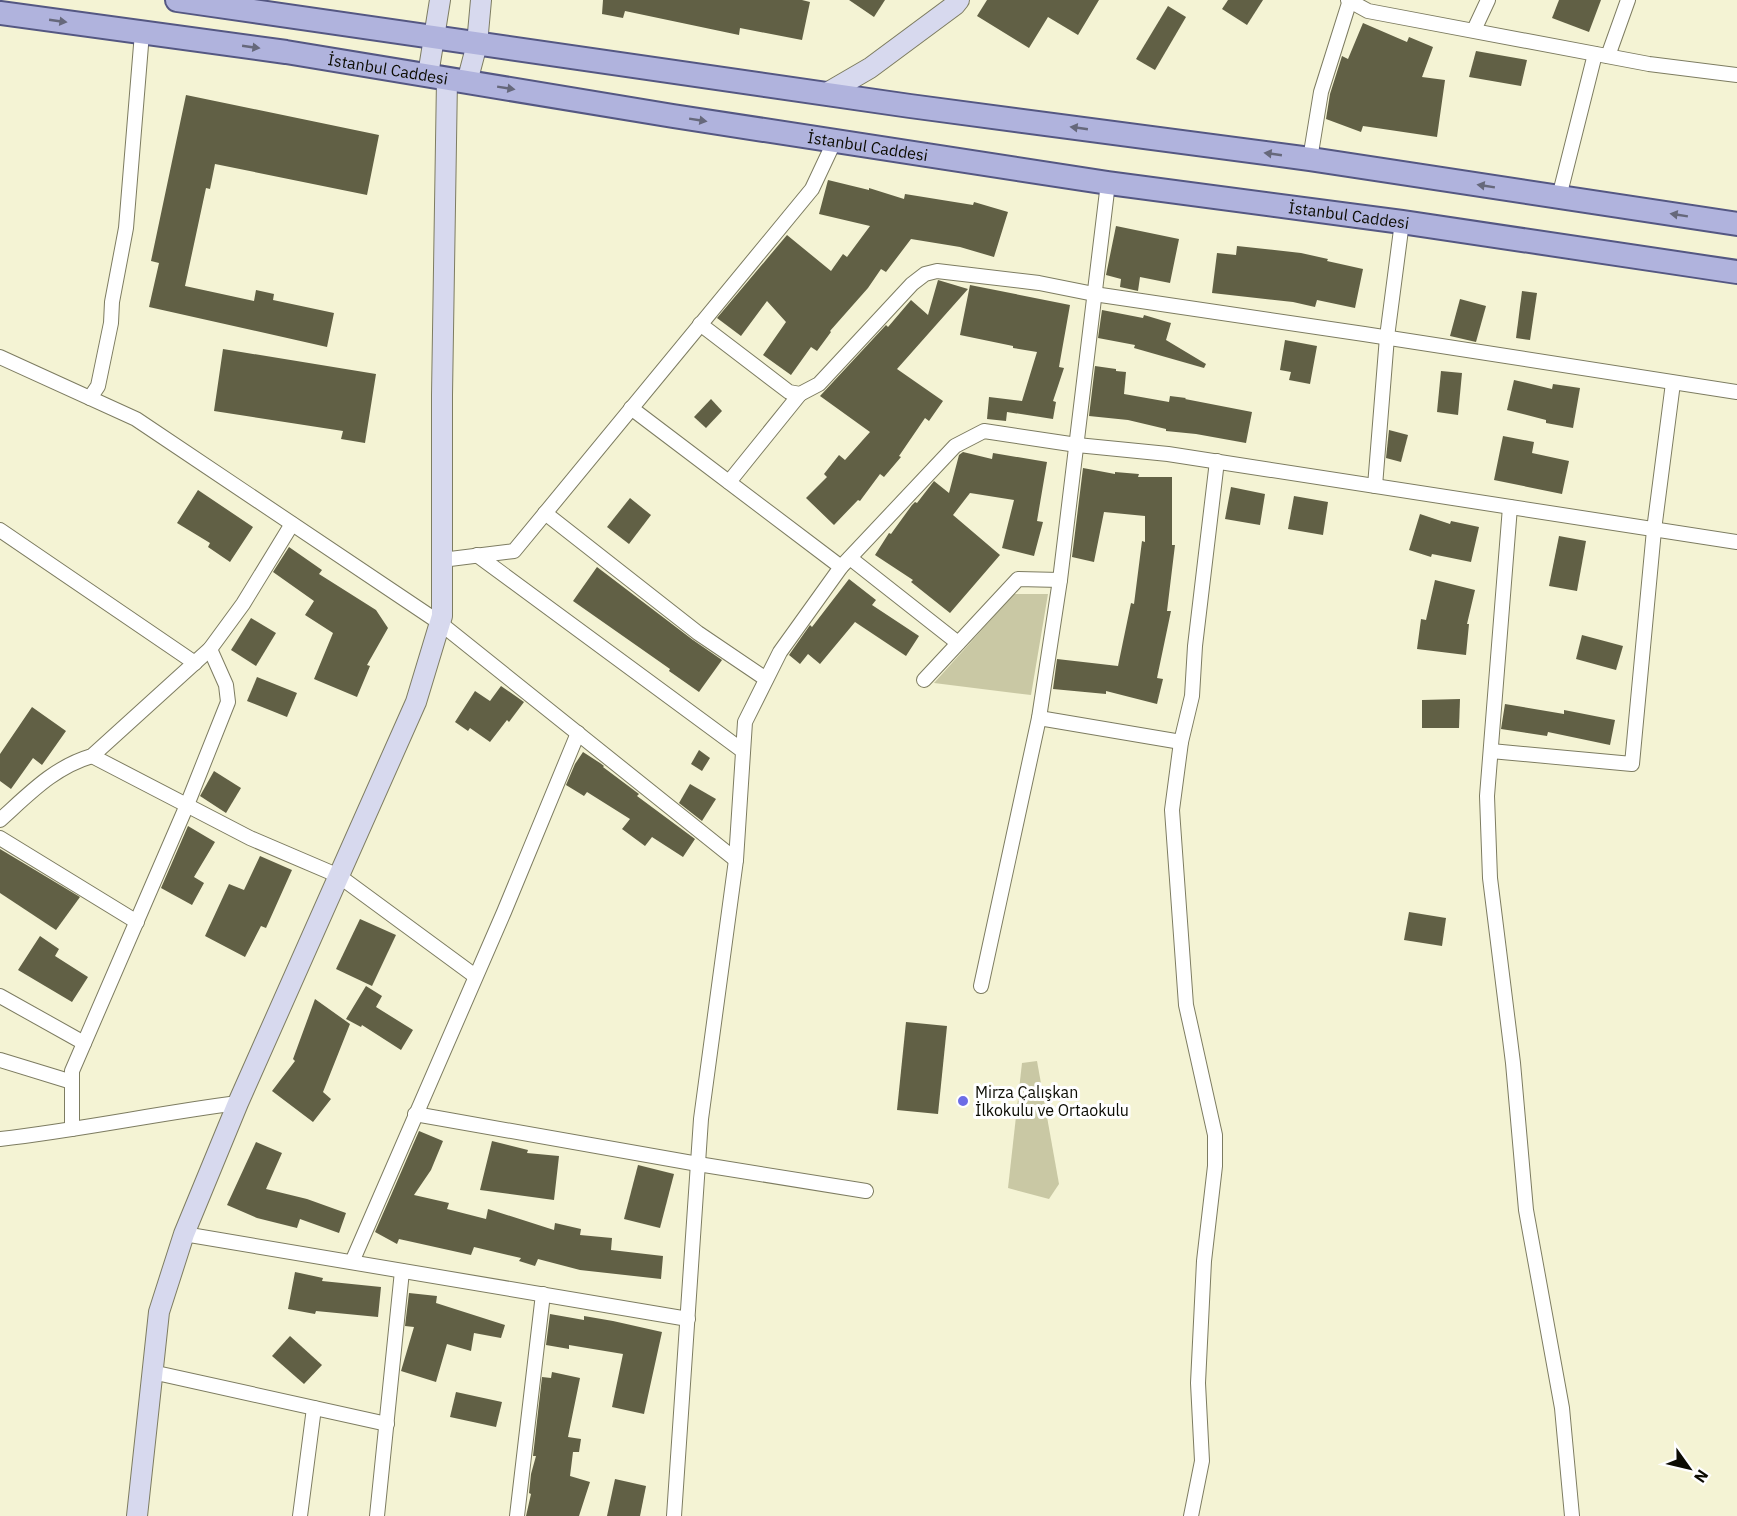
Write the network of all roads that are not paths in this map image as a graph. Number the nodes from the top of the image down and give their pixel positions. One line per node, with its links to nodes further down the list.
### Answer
1 (177, 0): 11 (main road)
2 (440, 0): 11 (street)
3 (481, 0): 12 (street)
4 (959, 0): 16 (street)
5 (1349, 0): 9 (street); 18 (street)
6 (1488, 0): 9 (street)
7 (1629, 0): 13 (street)
8 (0, 13): 10 (main road, İstanbul Caddesi, one-way to 10)
9 (1474, 30): 13 (street)
10 (142, 33): 15 (main road, İstanbul Caddesi, one-way to 15); 31 (street)
11 (435, 38): 12 (main road); 15 (street)
12 (477, 44): 15 (street); 16 (main road)
13 (1601, 55): 14 (street); 20 (street)
14 (1737, 75)
15 (448, 79): 17 (main road, İstanbul Caddesi, one-way to 17); 44 (street)
16 (827, 93): 18 (main road, one-way to 16)
17 (834, 141): 19 (main road, İstanbul Caddesi); 25 (street)
18 (1310, 159): 20 (main road, one-way to 18)
19 (1108, 183): 21 (main road, İstanbul Caddesi); 24 (street)
20 (1558, 197): 22 (main road, one-way to 20)
21 (1402, 222): 23 (main road, İstanbul Caddesi); 26 (street)
22 (1737, 224)
23 (1737, 272)
24 (1094, 294): 26 (street); 30 (street); 33 (street)
25 (700, 324): 30 (street); 32 (street)
26 (1387, 338): 28 (street); 36 (street)
27 (0, 357): 31 (street)
28 (1673, 383): 29 (street); 41 (street)
29 (1737, 392)
30 (800, 394): 35 (street)
31 (90, 398): 39 (street)
32 (631, 408): 35 (street); 38 (street)
33 (1077, 445): 34 (street); 45 (street); 46 (street)
34 (1217, 462): 36 (street); 55 (street)
35 (729, 482): 45 (street)
36 (1376, 486): 37 (street)
37 (1510, 507): 41 (street); 57 (street)
38 (544, 513): 43 (street); 51 (street)
39 (292, 524): 47 (street); 49 (street)
40 (0, 530): 50 (street)
41 (1654, 530): 42 (street); 57 (street)
42 (1737, 542)
43 (477, 555): 44 (street); 56 (street)
44 (442, 560): 47 (street)
45 (845, 563): 48 (street); 51 (street)
46 (1060, 580): 48 (street); 53 (street)
47 (440, 623): 54 (street); 63 (street)
48 (958, 643): 52 (street)
49 (210, 649): 50 (street); 59 (street)
50 (195, 663): 58 (street)
51 (766, 679): 56 (street)
52 (924, 680)
53 (1038, 718): 55 (street); 66 (street)
54 (578, 733): 62 (street); 65 (street)
55 (1181, 742): 90 (street)
56 (743, 751): 62 (street)
57 (1491, 751): 91 (street)
58 (92, 756): 59 (street); 60 (street)
59 (187, 806): 63 (street); 64 (street)
60 (0, 820)
61 (0, 838): 64 (street)
62 (736, 860): 75 (street)
63 (339, 876): 65 (street); 71 (street)
64 (137, 922): 68 (street)
65 (476, 976): 72 (street)
66 (981, 986)
67 (0, 996): 68 (street)
68 (84, 1043): 70 (street)
69 (0, 1060): 70 (street)
70 (72, 1082): 73 (street)
71 (238, 1103): 73 (street); 77 (street)
72 (415, 1114): 75 (street); 78 (street)
73 (72, 1129): 74 (street)
74 (0, 1139)
75 (698, 1164): 76 (street); 81 (street)
76 (867, 1191)
77 (184, 1234): 78 (street); 82 (street)
78 (352, 1262): 79 (street)
79 (402, 1271): 80 (street); 84 (street)
80 (543, 1294): 81 (street); 88 (street)
81 (688, 1319): 89 (street)
82 (152, 1372): 83 (street); 85 (street)
83 (314, 1408): 84 (street); 86 (street)
84 (387, 1424): 87 (street)
85 (136, 1516)
86 (300, 1516)
87 (377, 1516)
88 (518, 1516)
89 (674, 1516)
90 (1191, 1516)
91 (1572, 1516)

